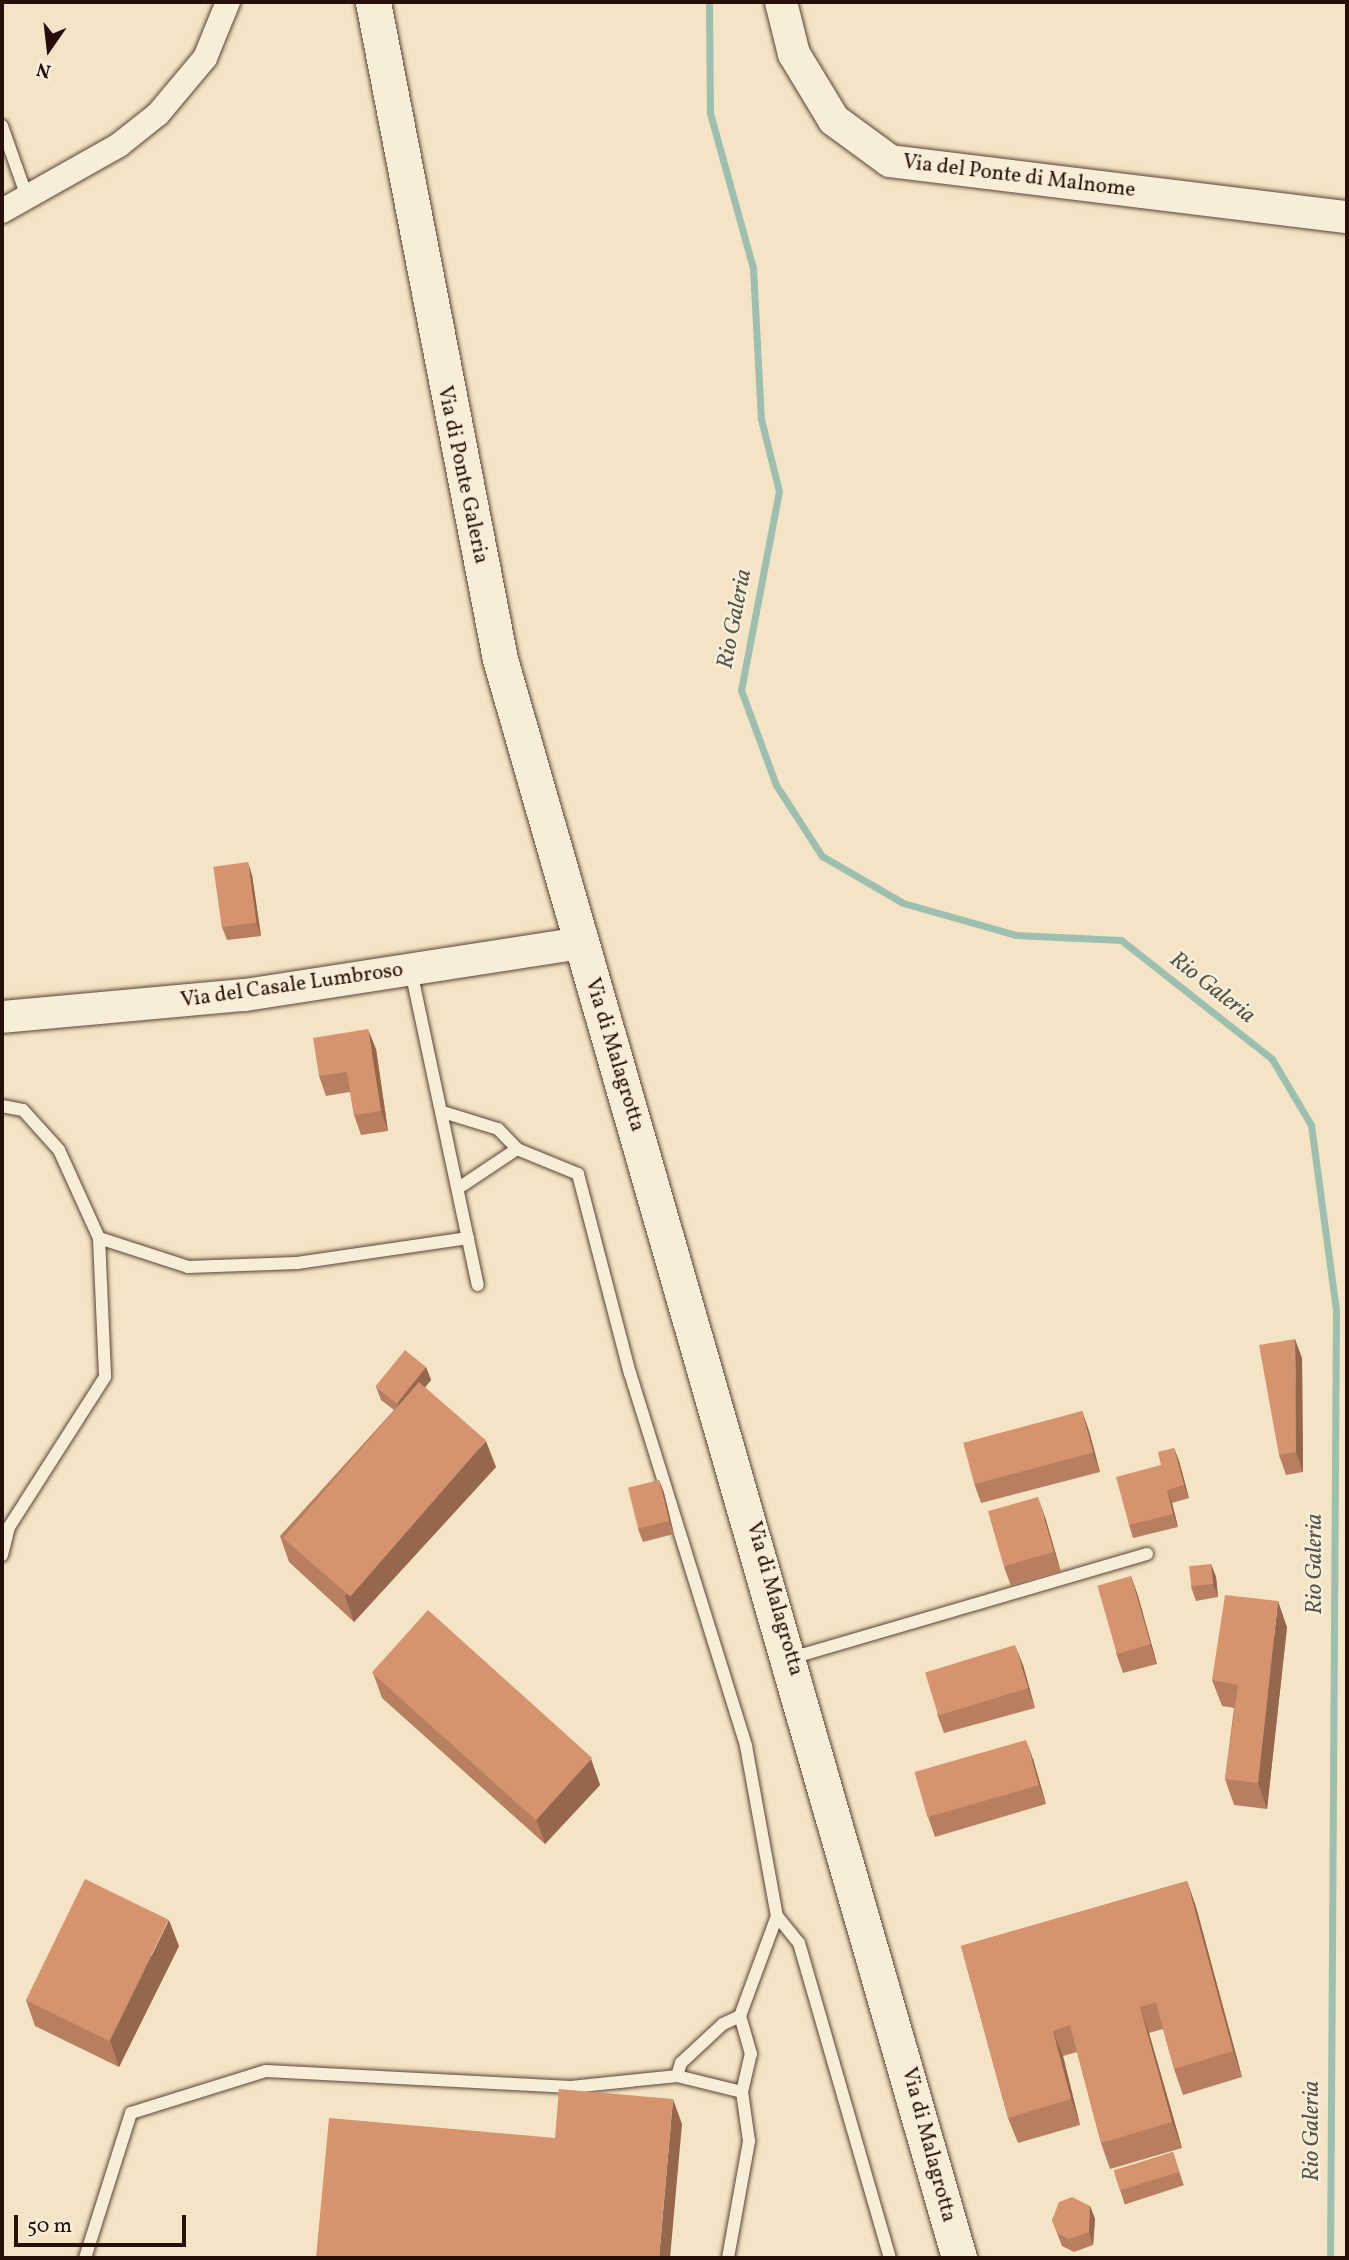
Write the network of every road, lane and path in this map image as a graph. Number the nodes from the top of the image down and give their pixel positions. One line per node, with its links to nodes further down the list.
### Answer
1 (228, 2): 5 (street)
2 (373, 2): 8 (main road, Via di Ponte Galeria)
3 (781, 2): 7 (street, Via del Ponte di Malnome)
4 (2, 126): 5 (lane)
5 (27, 197): 6 (street)
6 (2, 211)
7 (1347, 217)
8 (580, 943): 9 (street, Via del Casale Lumbroso); 20 (main road, Via di Malagrotta)
9 (411, 970): 10 (street, Via del Casale Lumbroso); 12 (lane)
10 (2, 1017)
11 (2, 1106): 15 (lane)
12 (446, 1113): 13 (lane); 14 (lane)
13 (517, 1149): 14 (lane); 21 (lane)
14 (460, 1187): 16 (lane)
15 (99, 1238): 16 (lane); 18 (lane)
16 (468, 1238): 17 (lane)
17 (478, 1285)
18 (2, 1555)
19 (1147, 1555): 20 (lane)
20 (791, 1658): 28 (main road, Via di Malagrotta)
21 (777, 1916): 22 (lane); 27 (lane)
22 (740, 2015): 23 (lane); 24 (lane)
23 (677, 2076): 24 (lane); 25 (lane)
24 (742, 2092): 26 (lane)
25 (85, 2258)
26 (728, 2258)
27 (890, 2258)
28 (959, 2258)

